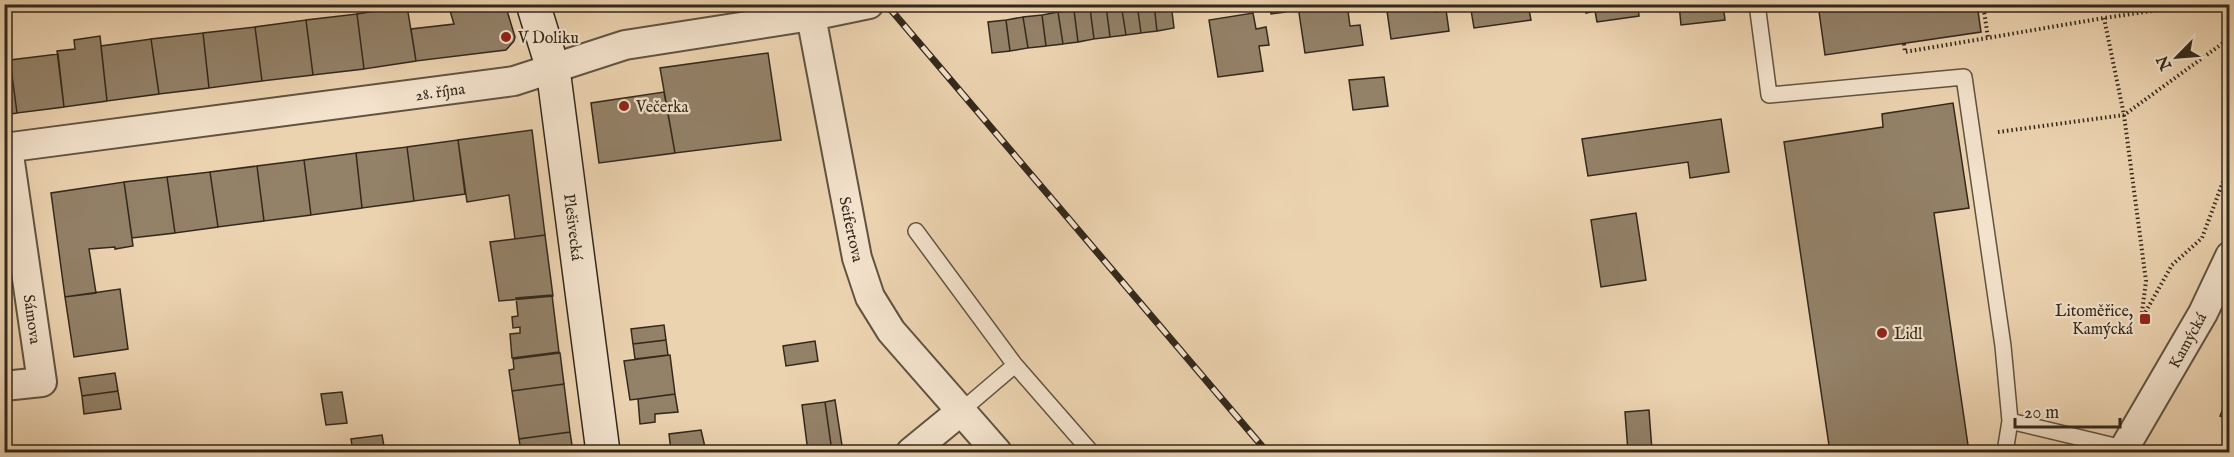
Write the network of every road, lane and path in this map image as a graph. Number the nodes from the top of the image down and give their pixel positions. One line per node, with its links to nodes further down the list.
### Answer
1 (533, 4): 11 (street, Plešivecká)
2 (869, 4): 6 (street, 28. října)
3 (1757, 4): 13 (lane)
4 (1983, 4): 8 (path)
5 (2199, 4): 7 (path)
6 (811, 16): 11 (street, 28. října); 20 (street, Seifertova)
7 (2104, 18): 8 (path); 12 (path)
8 (1988, 38): 10 (path)
9 (2229, 38): 12 (path)
10 (1904, 44)
11 (553, 69): 14 (street, 28. října); 23 (street, Plešivecká)
12 (2124, 115): 13 (path); 15 (path)
13 (1974, 136): 21 (lane)
14 (6, 148): 19 (street, Sámova)
15 (2229, 163)
16 (916, 231): 18 (lane)
17 (2229, 256): 22 (street, Kamýcká)
18 (1015, 365): 20 (lane); 26 (lane)
19 (4, 386)
20 (961, 411): 24 (street); 25 (street, Seifertova)
21 (2010, 421): 22 (lane); 27 (lane)
22 (2126, 451)
23 (603, 453)
24 (912, 453)
25 (997, 453)
26 (1091, 453)
27 (2004, 453)

